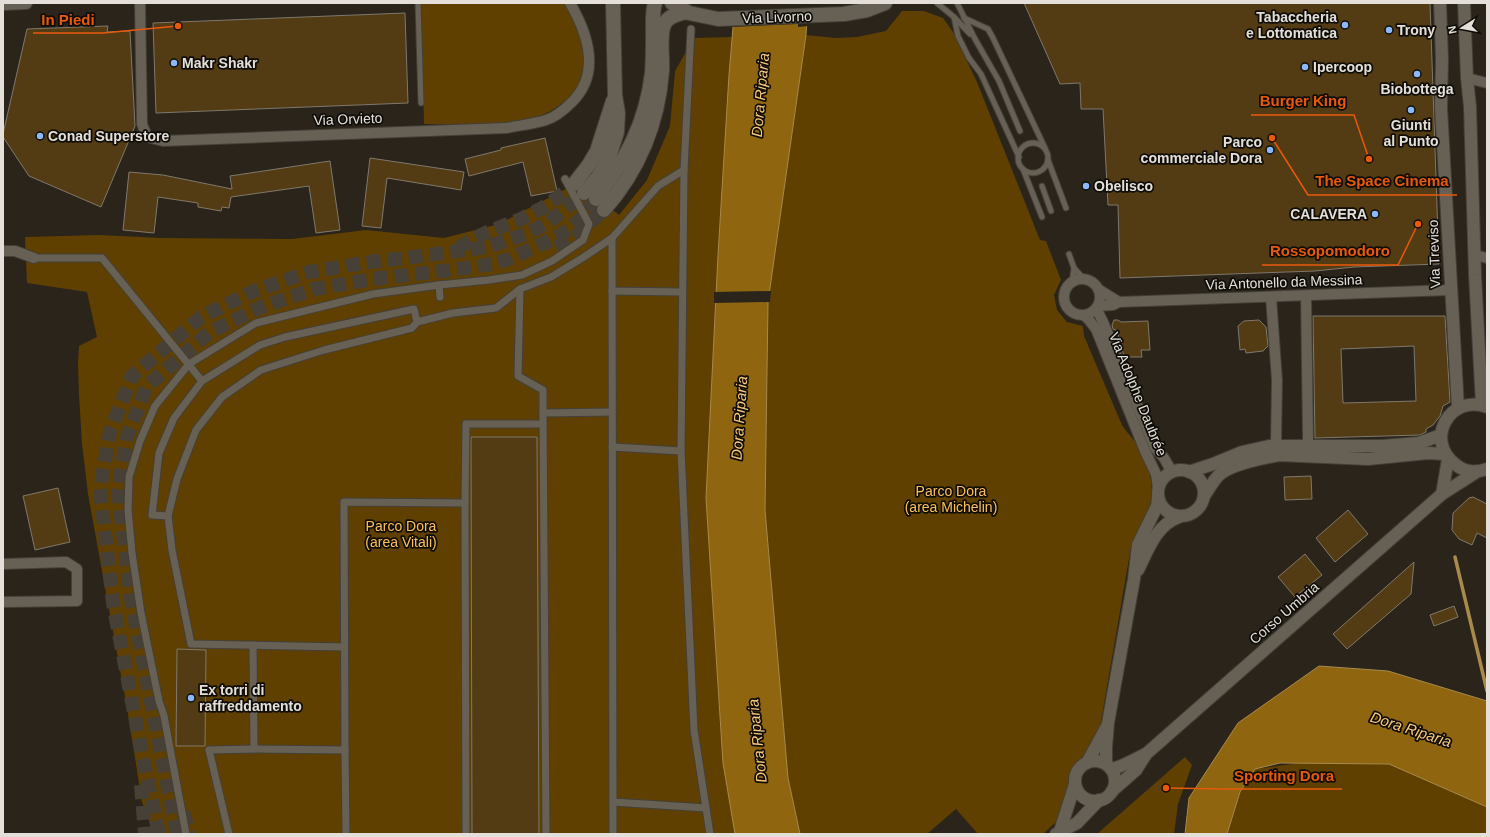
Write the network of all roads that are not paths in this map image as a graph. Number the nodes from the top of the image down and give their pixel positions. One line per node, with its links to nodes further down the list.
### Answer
1 (26, 3): 13 (street)
2 (140, 3): 4 (street, Via Orvieto)
3 (418, 3): 21 (lane)
4 (570, 3)
5 (613, 3): 29 (main road)
6 (654, 3): 29 (main road)
7 (672, 3): 14 (main road, Via Livorno)
8 (885, 3): 14 (main road, Via Livorno)
9 (937, 3): 15 (lane)
10 (957, 3): 16 (lane)
11 (1440, 3): 46 (street, Via Treviso)
12 (1464, 3): 19 (street)
13 (3, 4)
14 (686, 12): 31 (main road)
15 (954, 17): 18 (lane); 24 (lane)
16 (964, 18): 18 (lane); 23 (lane)
17 (691, 29): 27 (street)
18 (975, 39): 22 (lane)
19 (1467, 78): 20 (street); 37 (street)
20 (1487, 83)
21 (421, 103)
22 (1020, 131)
23 (1045, 148): 24 (lane); 25 (lane)
24 (1019, 157): 26 (lane)
25 (1048, 159): 26 (lane); 30 (lane)
26 (1022, 168): 33 (lane)
27 (684, 170): 34 (street); 48 (street)
28 (1042, 186): 32 (lane)
29 (580, 189): 43 (street)
30 (1066, 208)
31 (604, 210)
32 (1051, 211)
33 (1042, 217)
34 (612, 238): 44 (street); 47 (street)
35 (3, 251): 38 (street)
36 (1069, 254): 40 (lane)
37 (1475, 255): 39 (street); 58 (street)
38 (34, 258): 56 (street)
39 (1487, 258)
40 (1074, 268): 41 (lane); 42 (lane)
41 (1084, 279): 42 (street); 45 (street)
42 (1072, 282): 54 (street, Via Adolphe Daubrée)
43 (439, 284): 50 (street); 56 (street)
44 (520, 289): 55 (street); 61 (street)
45 (1098, 289): 52 (street); 53 (street)
46 (1450, 290): 49 (street, Via Antonello da Messina); 59 (street, Via Treviso)
47 (612, 291): 48 (street); 60 (street)
48 (682, 292): 67 (street)
49 (1306, 296): 51 (street, Via Antonello da Messina); 66 (street)
50 (440, 297)
51 (1272, 297): 52 (street, Via Antonello da Messina); 65 (street)
52 (1120, 302): 53 (street, Via Antonello da Messina)
53 (1096, 308): 54 (street); 70 (street, Via Adolphe Daubrée)
54 (1084, 315): 72 (street, Via Adolphe Daubrée)
55 (417, 322): 57 (street); 76 (street)
56 (189, 364): 57 (street); 95 (street)
57 (202, 380): 76 (street)
58 (1484, 406): 59 (street)
59 (1458, 408): 63 (street)
60 (612, 412): 61 (street); 64 (street)
61 (543, 413): 62 (street)
62 (543, 424): 75 (street); 99 (street)
63 (1441, 435): 66 (street); 68 (street)
64 (612, 447): 67 (street); 92 (street)
65 (1277, 450): 66 (street); 71 (street); 74 (street)
66 (1306, 450): 68 (street)
67 (681, 451): 93 (street)
68 (1446, 456): 69 (street, Corso Umbria); 73 (street)
69 (1482, 470): 73 (street, Corso Umbria)
70 (1172, 472): 71 (street); 72 (street)
71 (1189, 472): 74 (street)
72 (1158, 493): 77 (street); 79 (street)
73 (1442, 494): 86 (street, Corso Umbria)
74 (1204, 496): 77 (street)
75 (465, 504): 82 (street); 98 (street)
76 (168, 516): 81 (street)
77 (1179, 517): 79 (street)
78 (3, 564): 80 (street)
79 (1134, 579): 83 (street)
80 (3, 602)
81 (253, 645): 82 (street); 84 (street)
82 (344, 647): 85 (street)
83 (1108, 724): 87 (street); 88 (street)
84 (254, 749): 85 (street); 96 (street)
85 (345, 750): 97 (street)
86 (1146, 754): 88 (street, Corso Umbria); 90 (street, Corso Umbria)
87 (1087, 763): 88 (street); 89 (street)
88 (1108, 767): 90 (street)
89 (1075, 784): 91 (street); 94 (street)
90 (1112, 791): 91 (street)
91 (1099, 800): 94 (street)
92 (613, 802): 93 (street); 100 (street)
93 (706, 808): 101 (street)
94 (1058, 833)
95 (186, 834)
96 (229, 834)
97 (346, 834)
98 (466, 834)
99 (546, 834)
100 (613, 834)
101 (710, 834)

